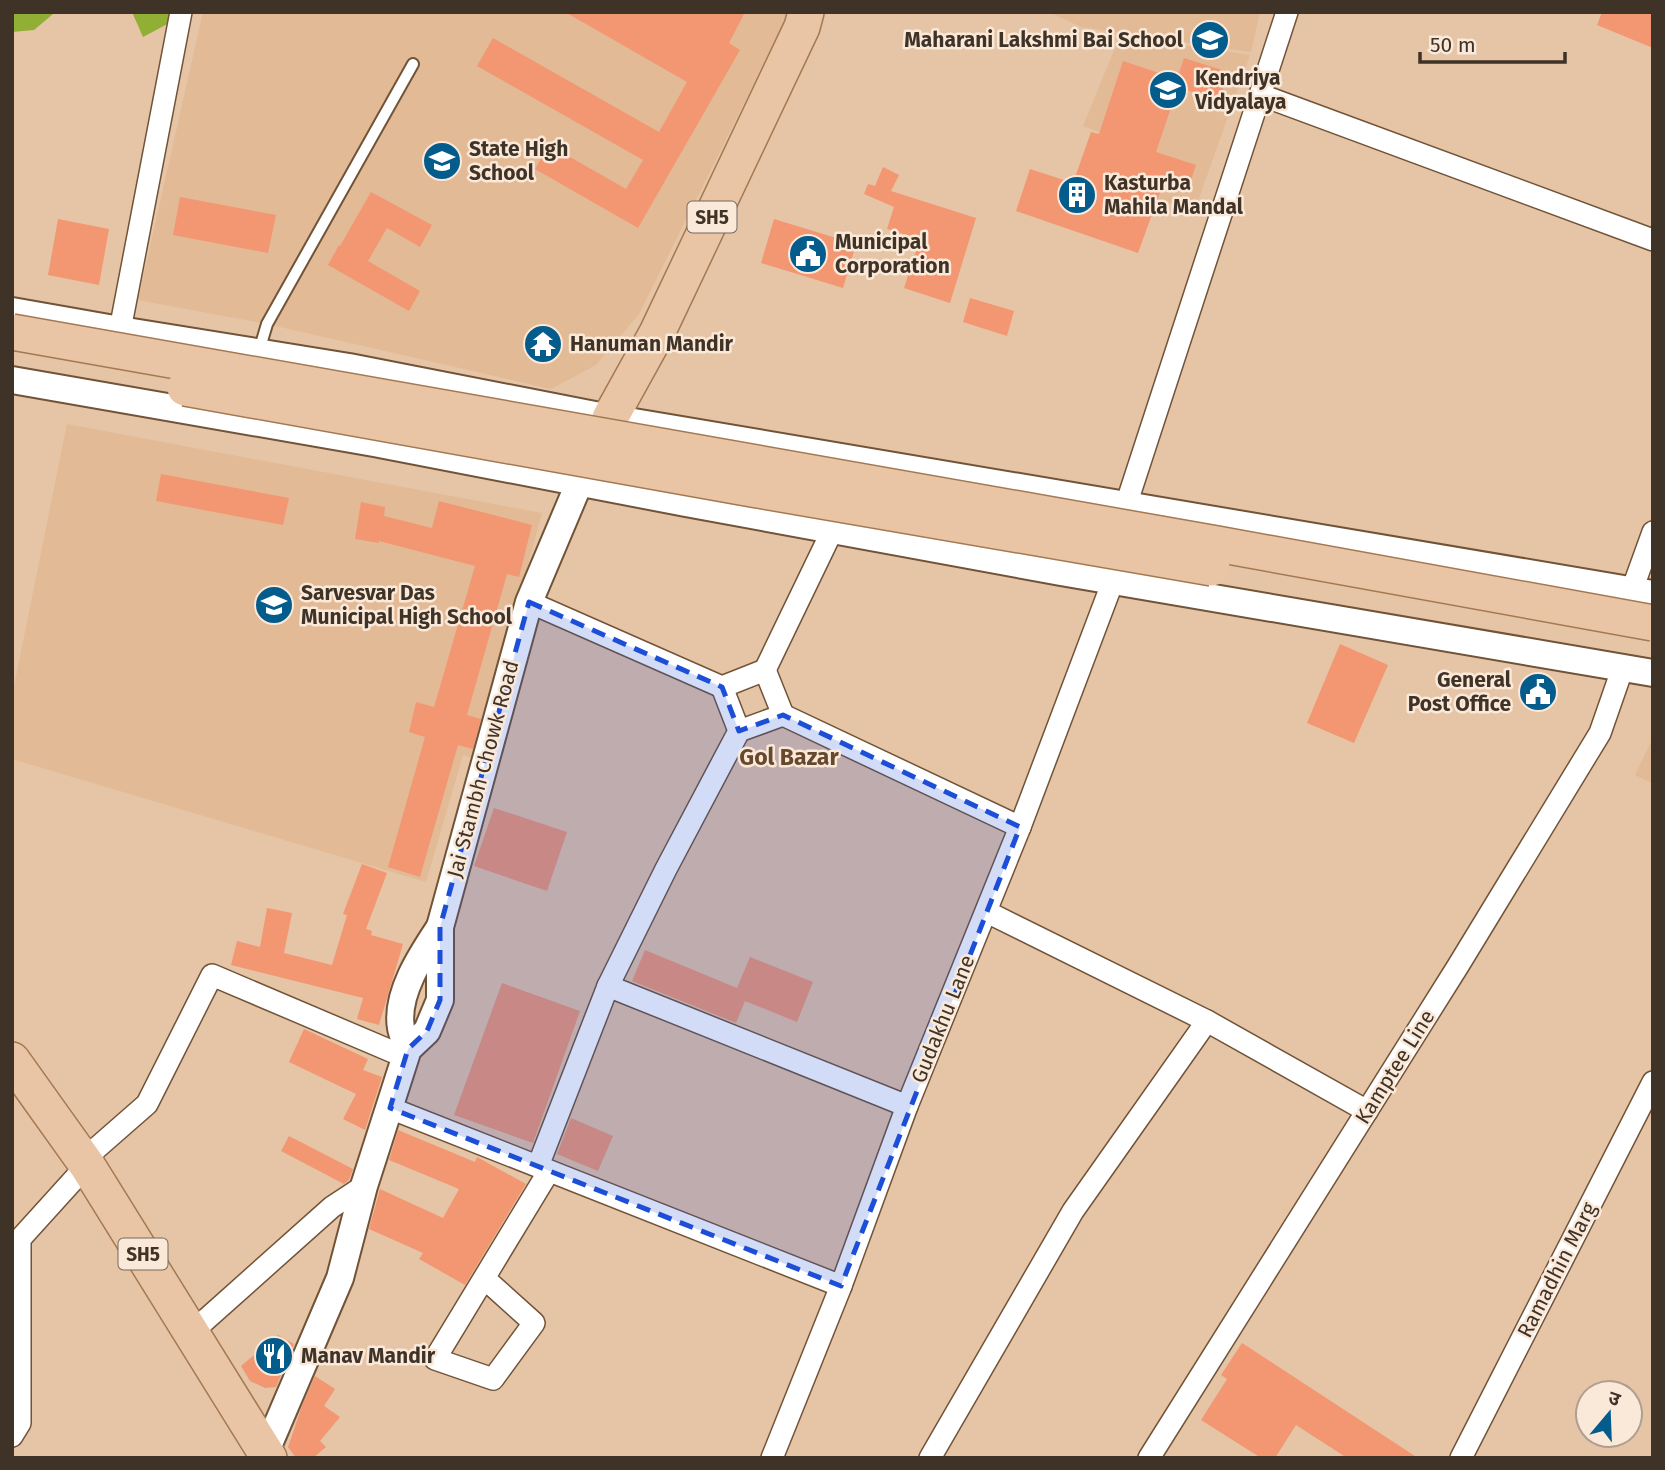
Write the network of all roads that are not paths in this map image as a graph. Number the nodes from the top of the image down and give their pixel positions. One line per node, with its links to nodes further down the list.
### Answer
1 (181, 12): 8 (street)
2 (806, 12): 13 (main road, SH5)
3 (1287, 12): 5 (street)
4 (413, 64): 10 (lane)
5 (1261, 95): 6 (street); 15 (street)
6 (1653, 240)
7 (12, 311): 8 (street)
8 (120, 330): 10 (street)
9 (12, 332): 21 (main road, bridge)
10 (259, 351): 13 (street)
11 (12, 356): 22 (main road, bridge)
12 (12, 380): 14 (street)
13 (610, 418): 14 (street, Jai Stambh Chowk Road); 15 (street)
14 (579, 481): 16 (street); 20 (street, Jai Stambh Chowk Road)
15 (1126, 505): 19 (street)
16 (833, 529): 18 (street); 24 (street)
17 (1653, 532): 19 (street)
18 (1113, 580): 23 (street); 29 (street, Gudakhu Lane)
19 (1643, 592)
20 (529, 602): 26 (street); 31 (street, Jai Stambh Chowk Road)
21 (1653, 623)
22 (1653, 647)
23 (1623, 667): 25 (street); 39 (street, Kamptee Line)
24 (765, 670): 26 (street); 27 (street)
25 (1653, 673)
26 (722, 687): 28 (street)
27 (783, 715): 28 (street); 29 (street)
28 (739, 731): 32 (street)
29 (1020, 827): 30 (street, Gudakhu Lane)
30 (987, 912): 33 (street); 37 (street, Gudakhu Lane)
31 (440, 927): 34 (street, Jai Stambh Chowk Road); 34 (street, Jai Stambh Chowk Road)
32 (608, 986): 37 (street); 41 (street)
33 (1207, 1021): 39 (street); 49 (street)
34 (407, 1053): 38 (street, Jai Stambh Chowk Road); 40 (street)
35 (12, 1060): 40 (main road, SH5)
36 (1653, 1082): 51 (street, Ramadhin Marg)
37 (907, 1106): 44 (street, Gudakhu Lane)
38 (390, 1108): 41 (street); 42 (street, Jai Stambh Chowk Road)
39 (1367, 1111): 50 (street, Kamptee Line)
40 (85, 1162): 45 (main road, SH5); 46 (street)
41 (543, 1168): 43 (street); 44 (street)
42 (365, 1186): 45 (street); 47 (street, Jai Stambh Chowk Road)
43 (484, 1278): 43 (street)
44 (841, 1286): 48 (street, Gudakhu Lane)
45 (192, 1332): 47 (main road, SH5)
46 (12, 1436)
47 (266, 1456)
48 (772, 1458)
49 (930, 1458)
50 (1149, 1458)
51 (1461, 1458)

